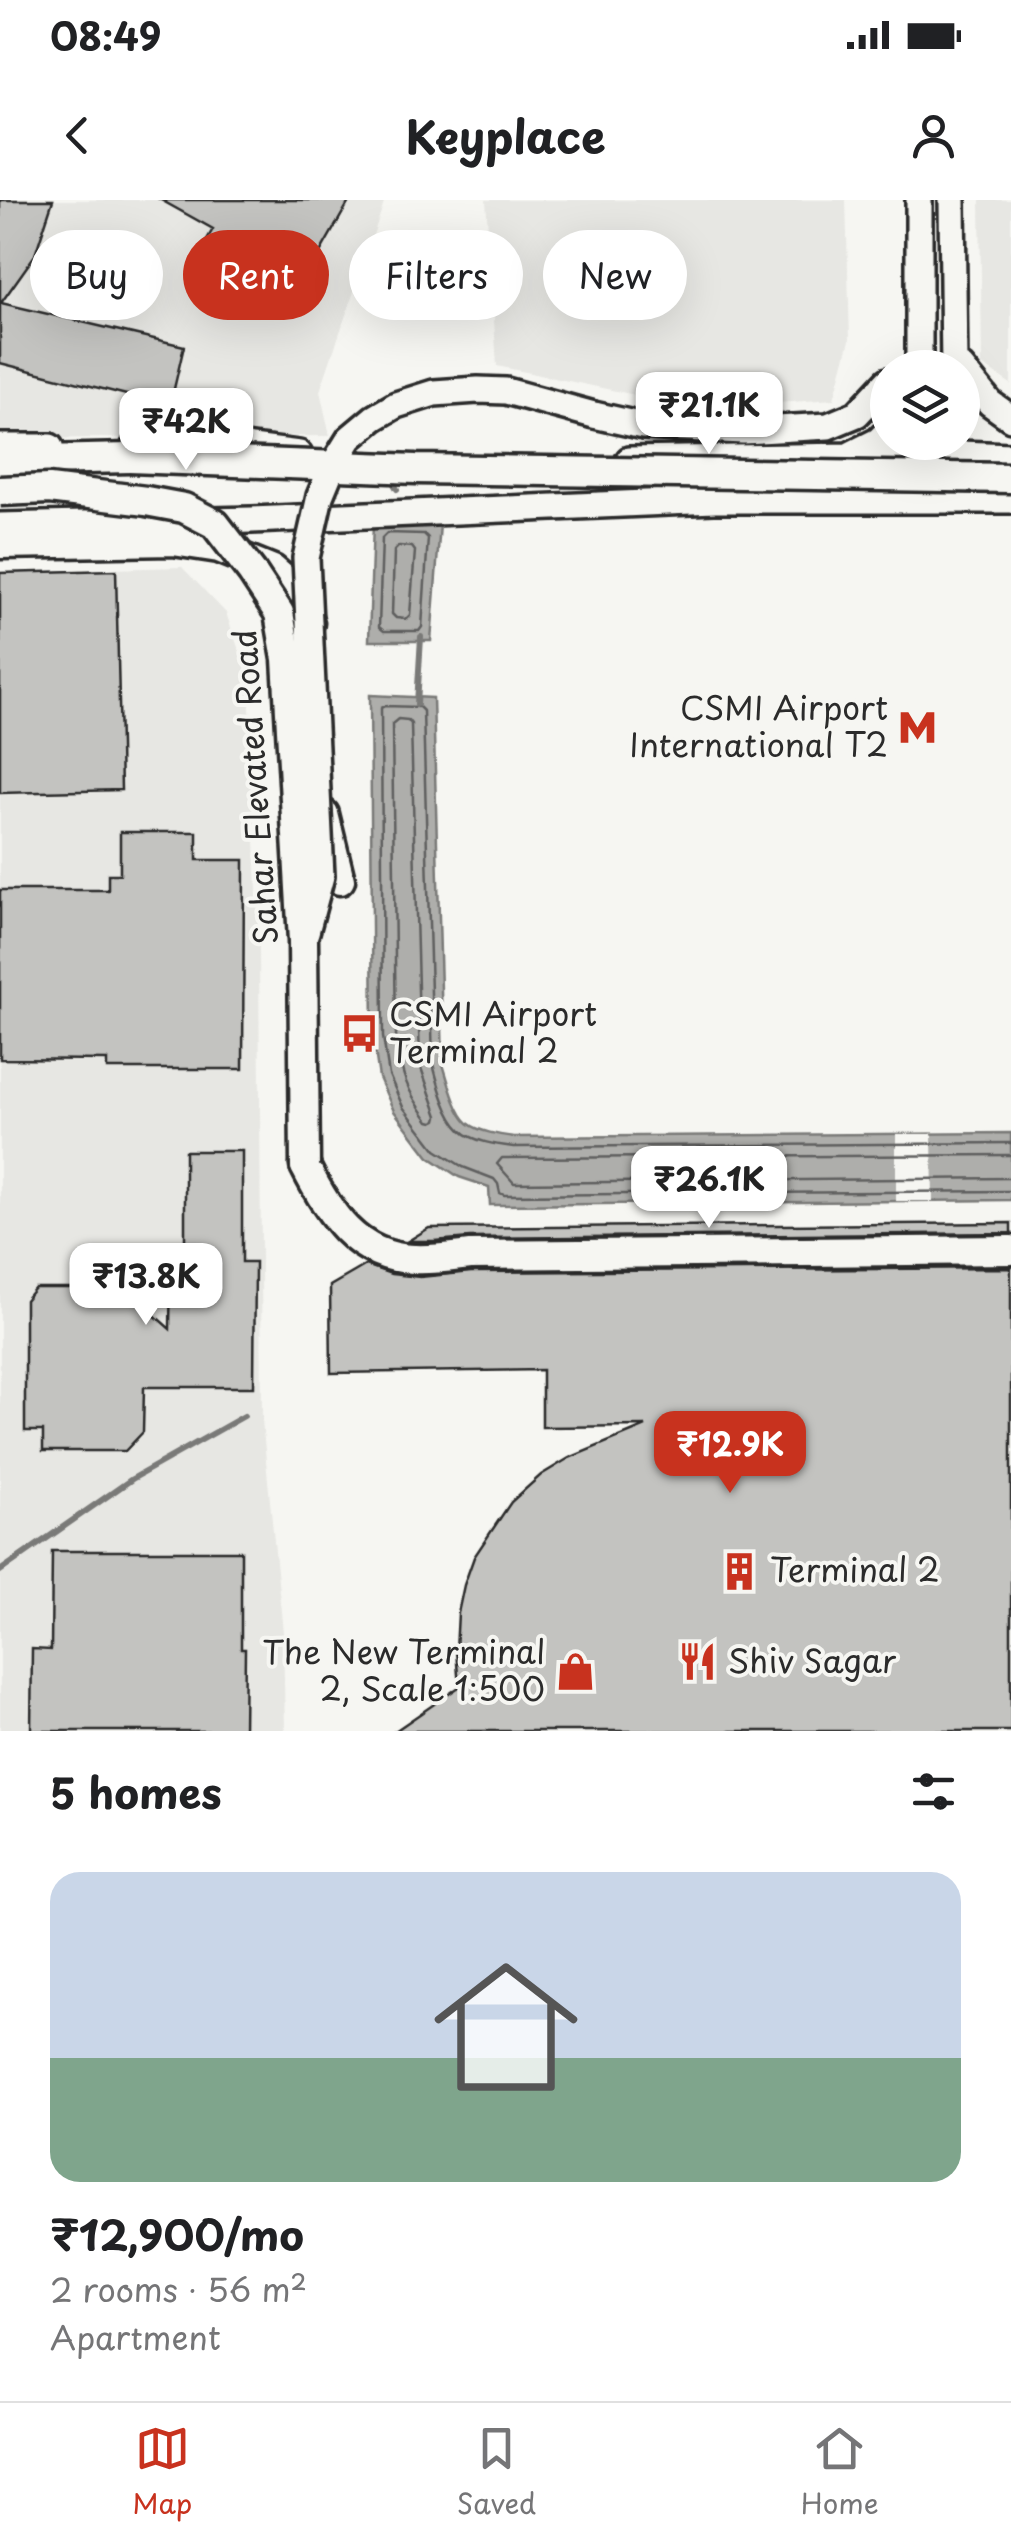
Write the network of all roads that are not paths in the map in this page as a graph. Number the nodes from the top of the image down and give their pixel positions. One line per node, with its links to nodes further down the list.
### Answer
1 (918, 200): 3 (main road)
2 (952, 200): 6 (main road)
3 (919, 302): 4 (main road); 5 (main road)
4 (906, 350)
5 (919, 350)
6 (957, 350)
7 (980, 391): 9 (main road)
8 (870, 400): 29 (main road, bridge)
9 (1011, 418)
10 (870, 445): 14 (main road)
11 (0, 447): 14 (main road, bridge)
12 (980, 451): 15 (main road)
13 (870, 454): 14 (main road)
14 (848, 456)
15 (1011, 456)
16 (922, 460): 23 (main road)
17 (959, 460): 24 (main road)
18 (0, 461): 19 (main road, bridge)
19 (982, 478): 20 (main road, bridge); 21 (main road, bridge)
20 (1011, 478)
21 (1011, 486)
22 (0, 491): 29 (main road, Sahar Elevated Road, bridge)
23 (922, 500): 24 (main road); 26 (main road)
24 (960, 500): 25 (main road)
25 (1011, 500)
26 (0, 526)
27 (0, 544): 28 (main road)
28 (340, 880)
29 (304, 941): 30 (main road, Sahar Elevated Road, bridge)
30 (1011, 1250)

